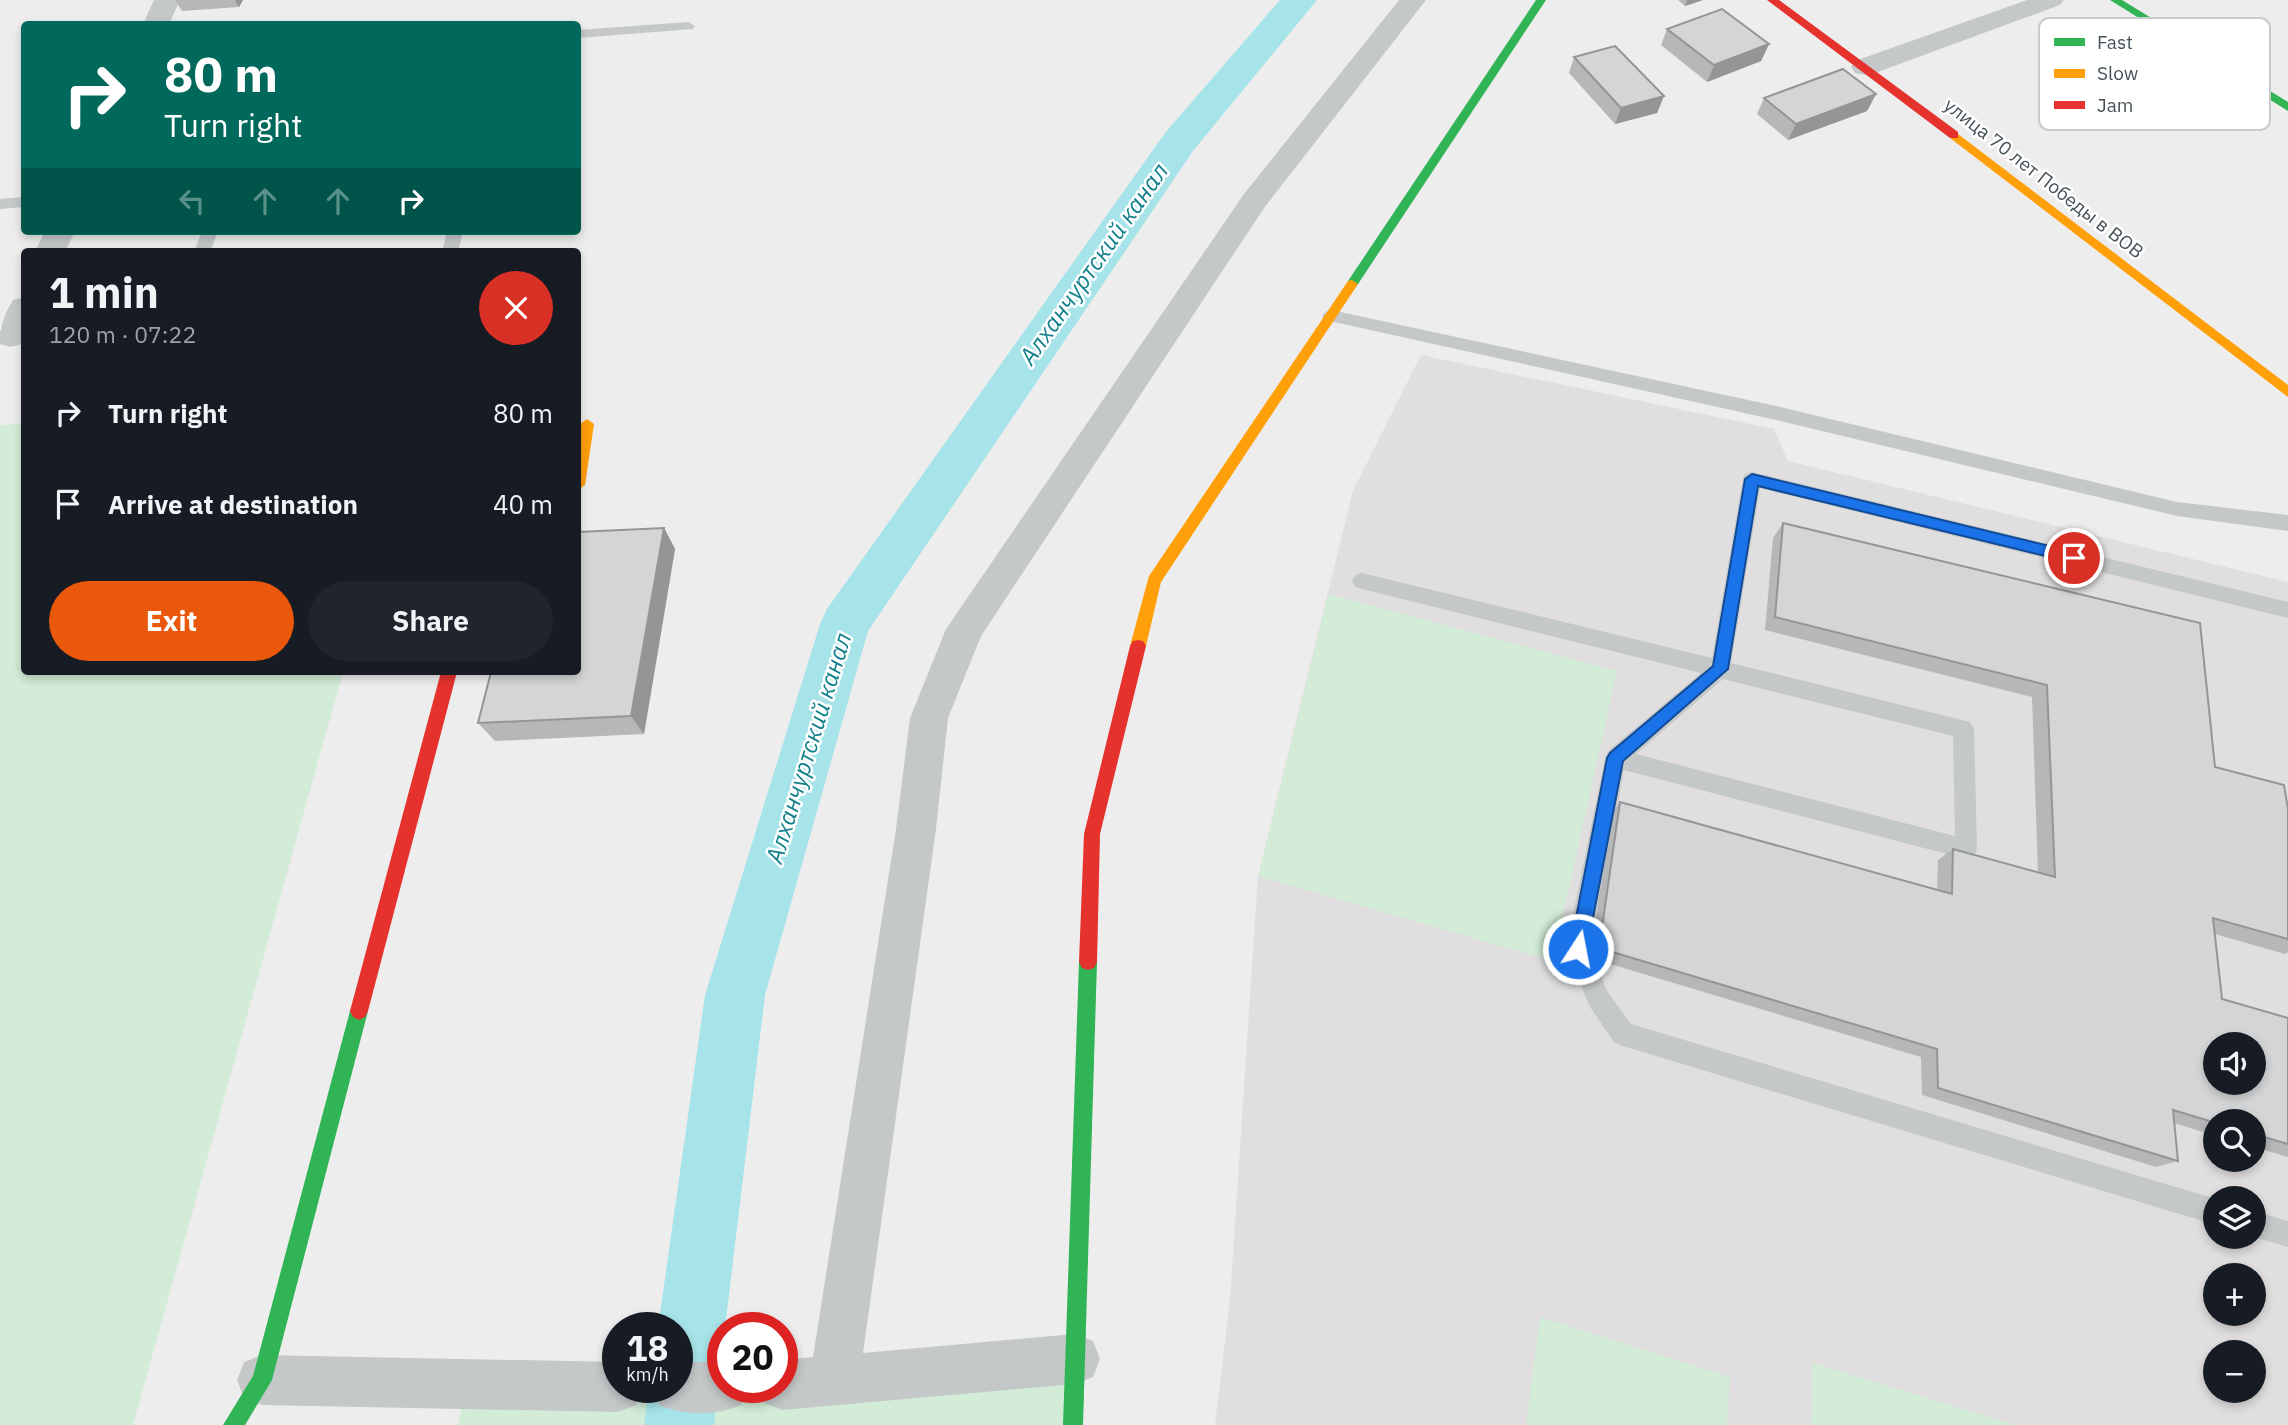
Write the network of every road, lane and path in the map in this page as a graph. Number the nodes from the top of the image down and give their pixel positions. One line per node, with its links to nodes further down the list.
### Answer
1 (167, 0): 8 (street)
2 (1413, 0): 33 (street)
3 (1541, 0): 17 (street)
4 (1772, 0): 11 (street, улица 70 лет Победы в ВОВ)
5 (2052, 0): 11 (street)
6 (2115, 0): 7 (street)
7 (2144, 18)
8 (157, 21)
9 (688, 26): 10 (lane)
10 (581, 34)
11 (1865, 67): 19 (street, улица 70 лет Победы в ВОВ)
12 (2270, 96): 13 (street)
13 (2288, 107)
14 (21, 202): 15 (lane)
15 (0, 204)
16 (21, 315): 18 (street)
17 (1331, 316): 22 (lane); 31 (street)
18 (12, 336)
19 (2288, 392)
20 (587, 424): 21 (street)
21 (581, 465)
22 (2288, 523)
23 (1362, 581): 25 (lane)
24 (2288, 610): 25 (lane)
25 (1720, 669): 27 (lane); 27 (lane)
26 (448, 675): 32 (street)
27 (1616, 758): 28 (lane)
28 (2203, 1208)
29 (2266, 1228): 30 (lane)
30 (2288, 1234)
31 (1075, 1359): 33 (street); 37 (street)
32 (262, 1380): 35 (street); 36 (street)
33 (834, 1381): 34 (street)
34 (798, 1384)
35 (596, 1387)
36 (233, 1425)
37 (1073, 1425)

